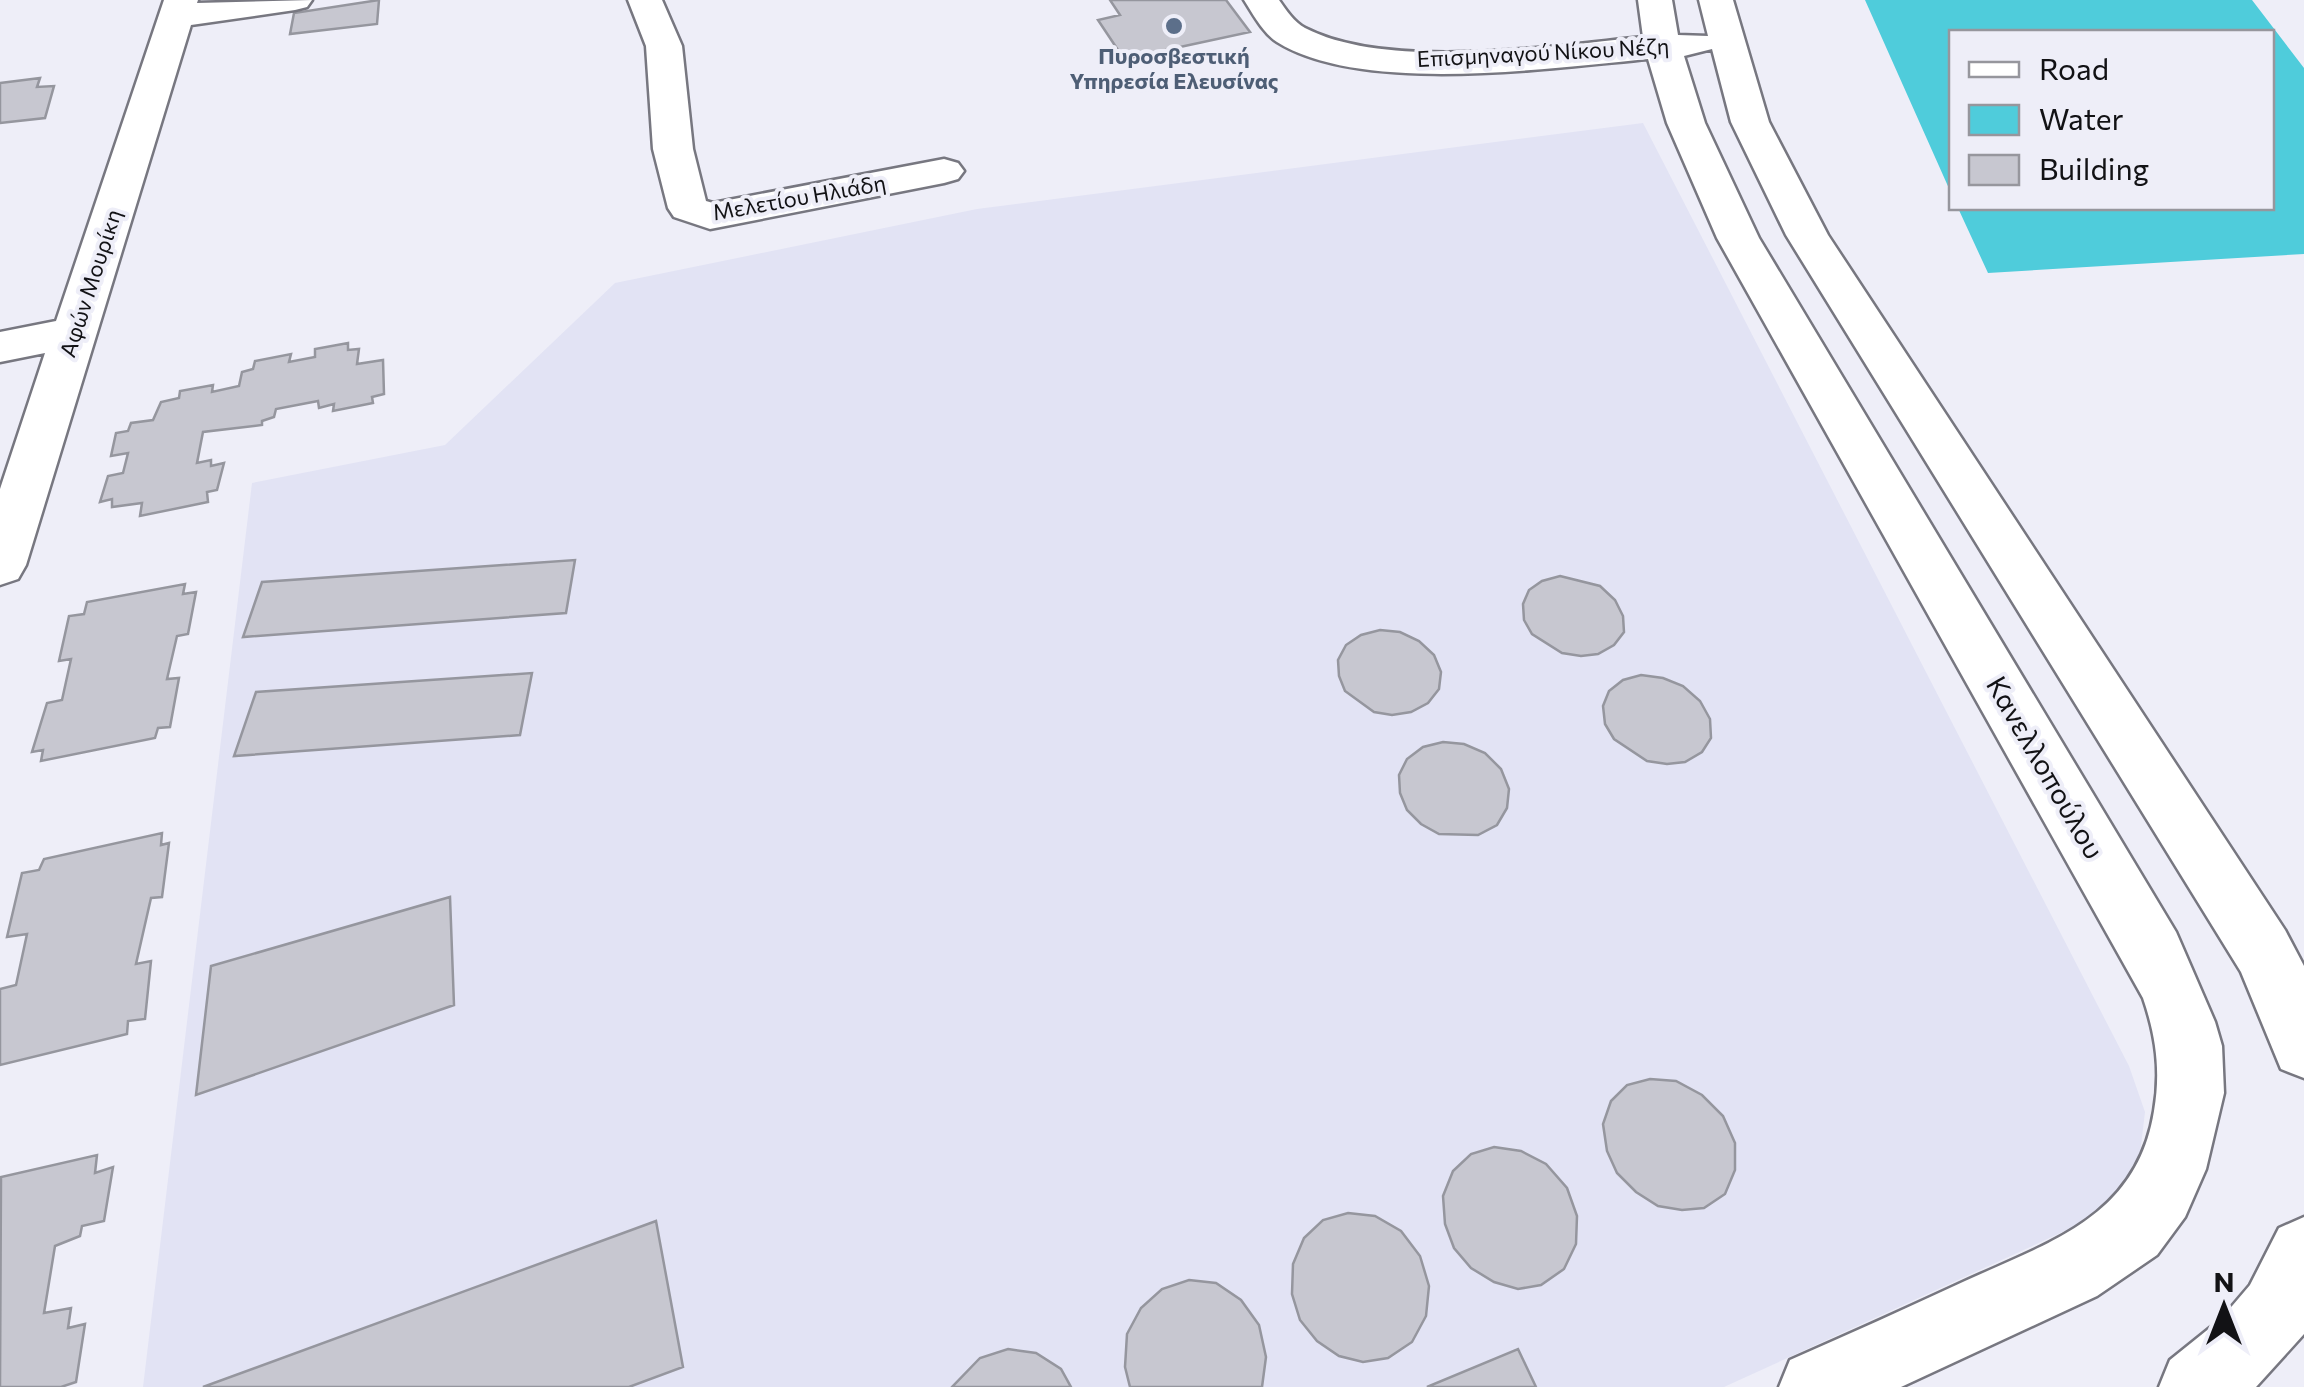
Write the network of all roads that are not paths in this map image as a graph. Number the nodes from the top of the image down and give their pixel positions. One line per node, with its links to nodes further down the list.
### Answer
1 (295, 0): 4 (street)
2 (645, 0): 7 (street, Μελετίου Ηλιάδη)
3 (1261, 0): 6 (street, Επισμηναγού Νίκου Νέζη)
4 (178, 9): 8 (street, Αφών Μουρίκη)
5 (1721, 21): 6 (street, Επισμηναγού Νίκου Νέζη); 11 (street)
6 (1658, 23): 13 (street, Κανελλοπούλου)
7 (944, 171)
8 (74, 333): 9 (street); 10 (street, Αφών Μουρίκη)
9 (0, 347)
10 (0, 565)
11 (2304, 1046)
12 (2304, 1252): 14 (street)
13 (1817, 1387)
14 (2197, 1387)

